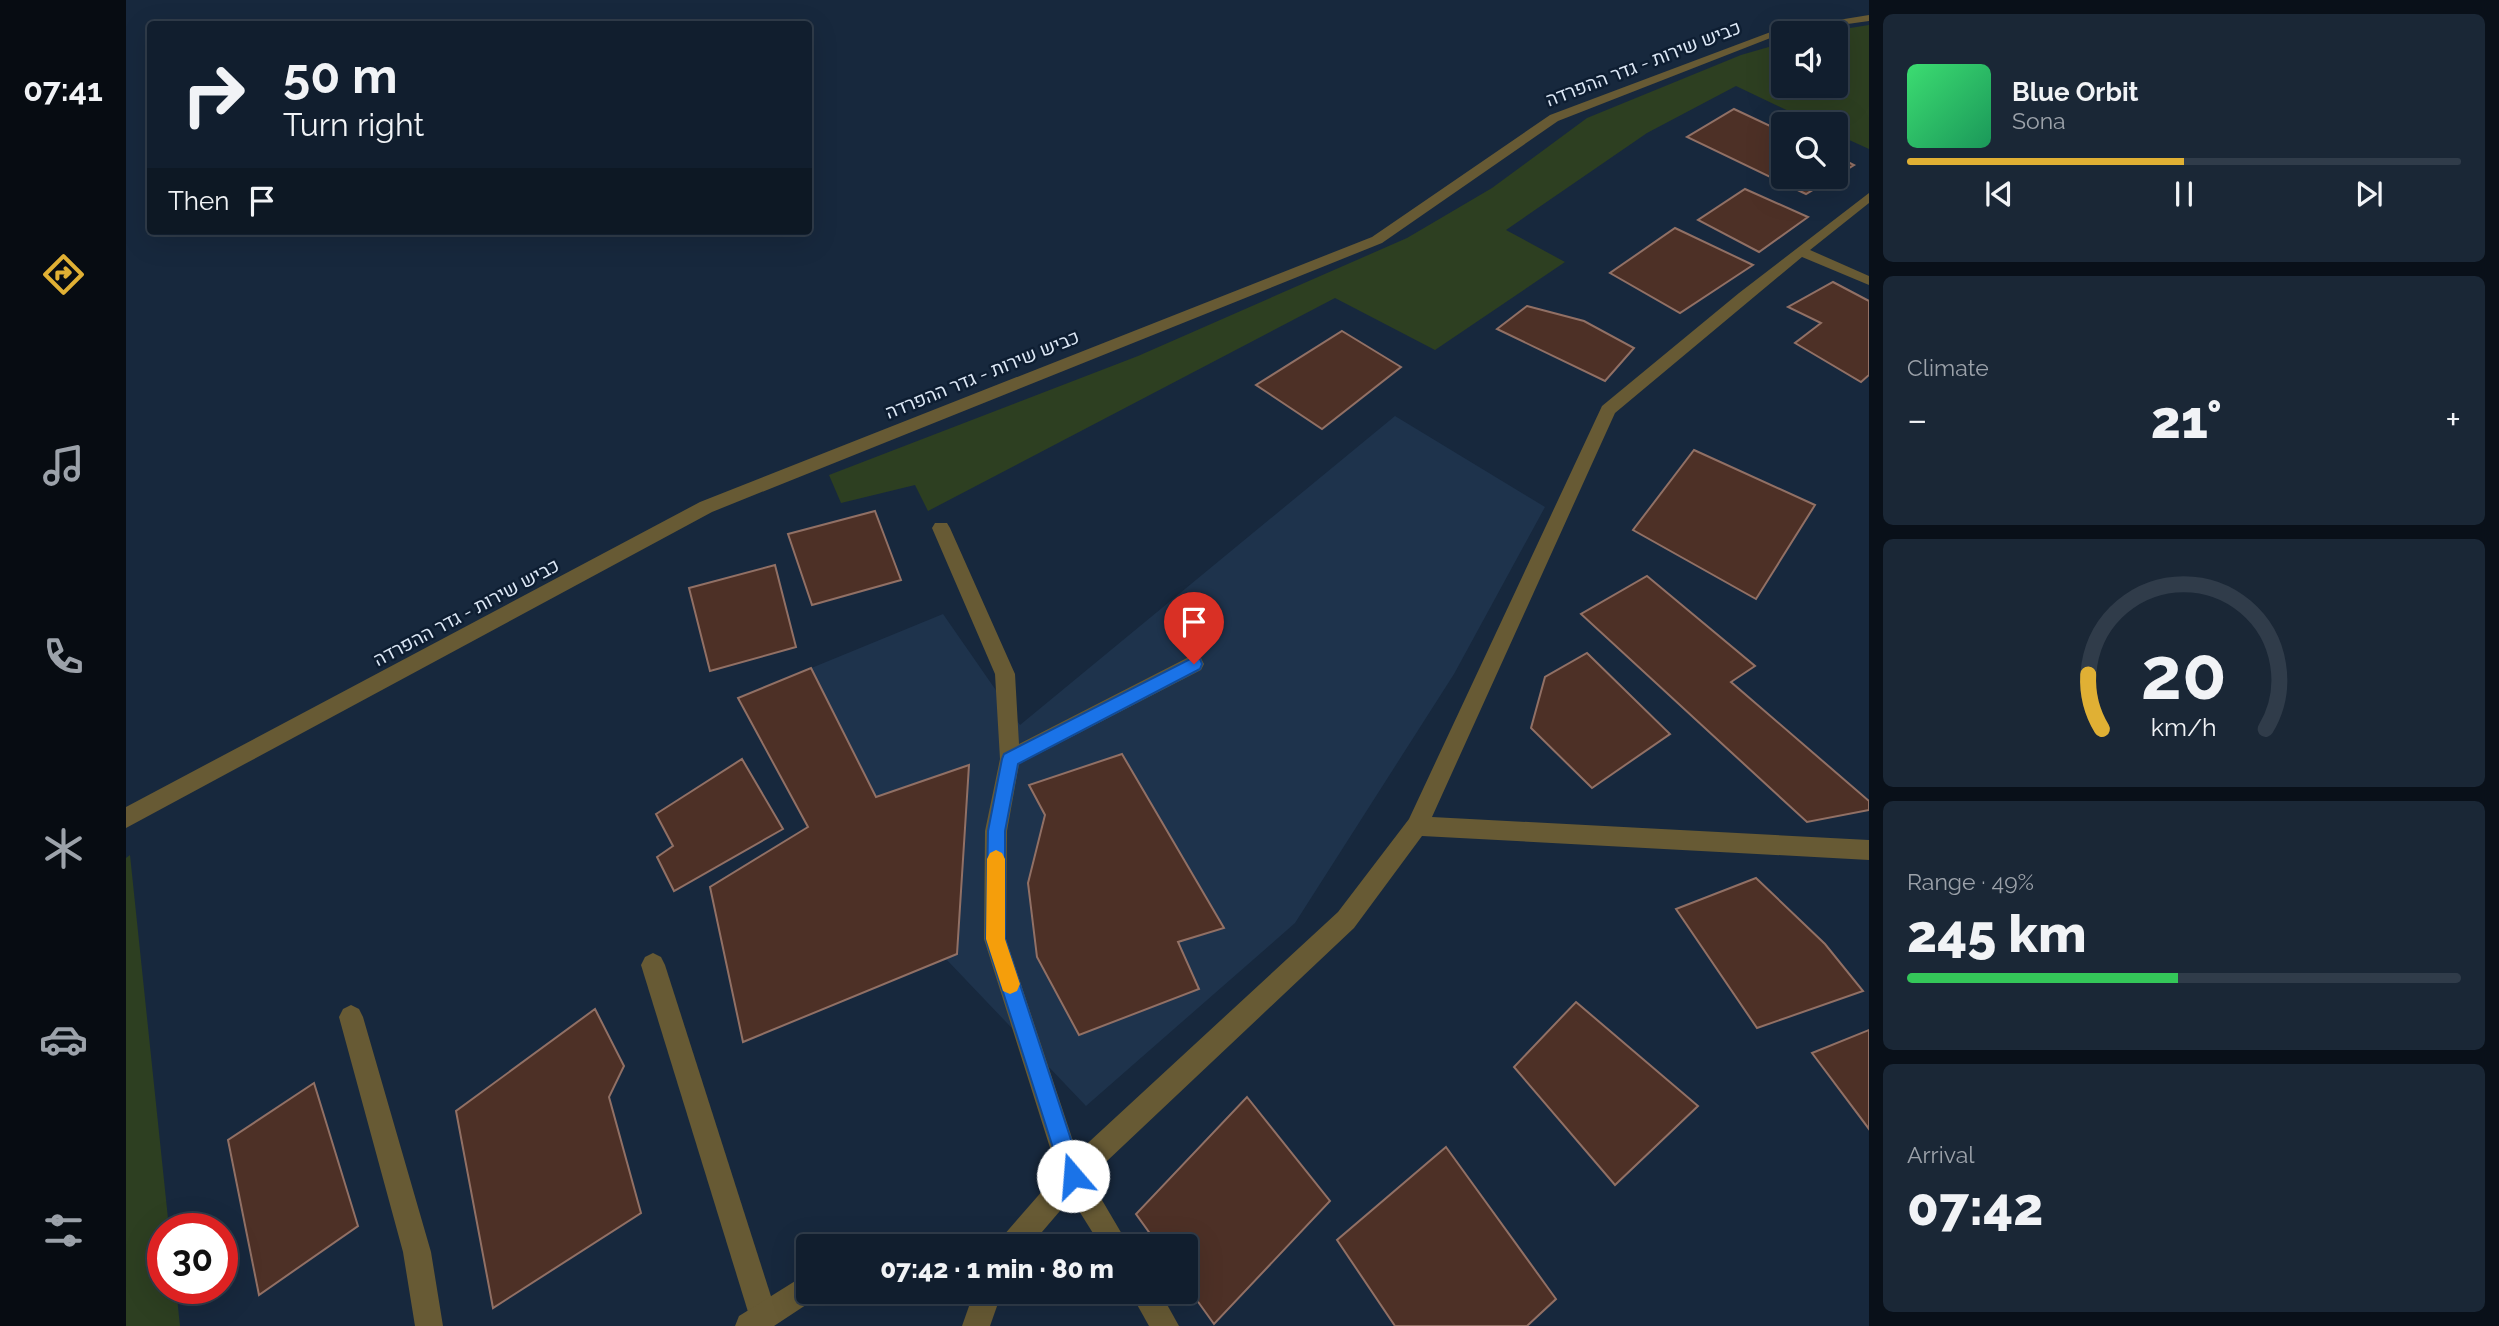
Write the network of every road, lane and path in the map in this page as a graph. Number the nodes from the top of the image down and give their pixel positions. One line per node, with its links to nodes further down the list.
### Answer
1 (1869, 18): 8 (street, כביש שירות - גדר ההפרדה)
2 (1869, 197): 3 (street)
3 (1800, 251): 4 (street); 9 (street)
4 (1869, 281)
5 (942, 528): 7 (street)
6 (1194, 664): 7 (street)
7 (1010, 759): 13 (street)
8 (126, 818)
9 (1417, 826): 10 (street); 13 (street)
10 (1869, 850)
11 (653, 965): 19 (street)
12 (351, 1017): 20 (street)
13 (1073, 1176): 14 (street); 15 (street)
14 (1023, 1234)
15 (1109, 1234)
16 (796, 1295): 19 (street)
17 (984, 1304): 21 (street)
18 (1151, 1304): 22 (street)
19 (756, 1321)
20 (429, 1326)
21 (976, 1326)
22 (1165, 1326)

